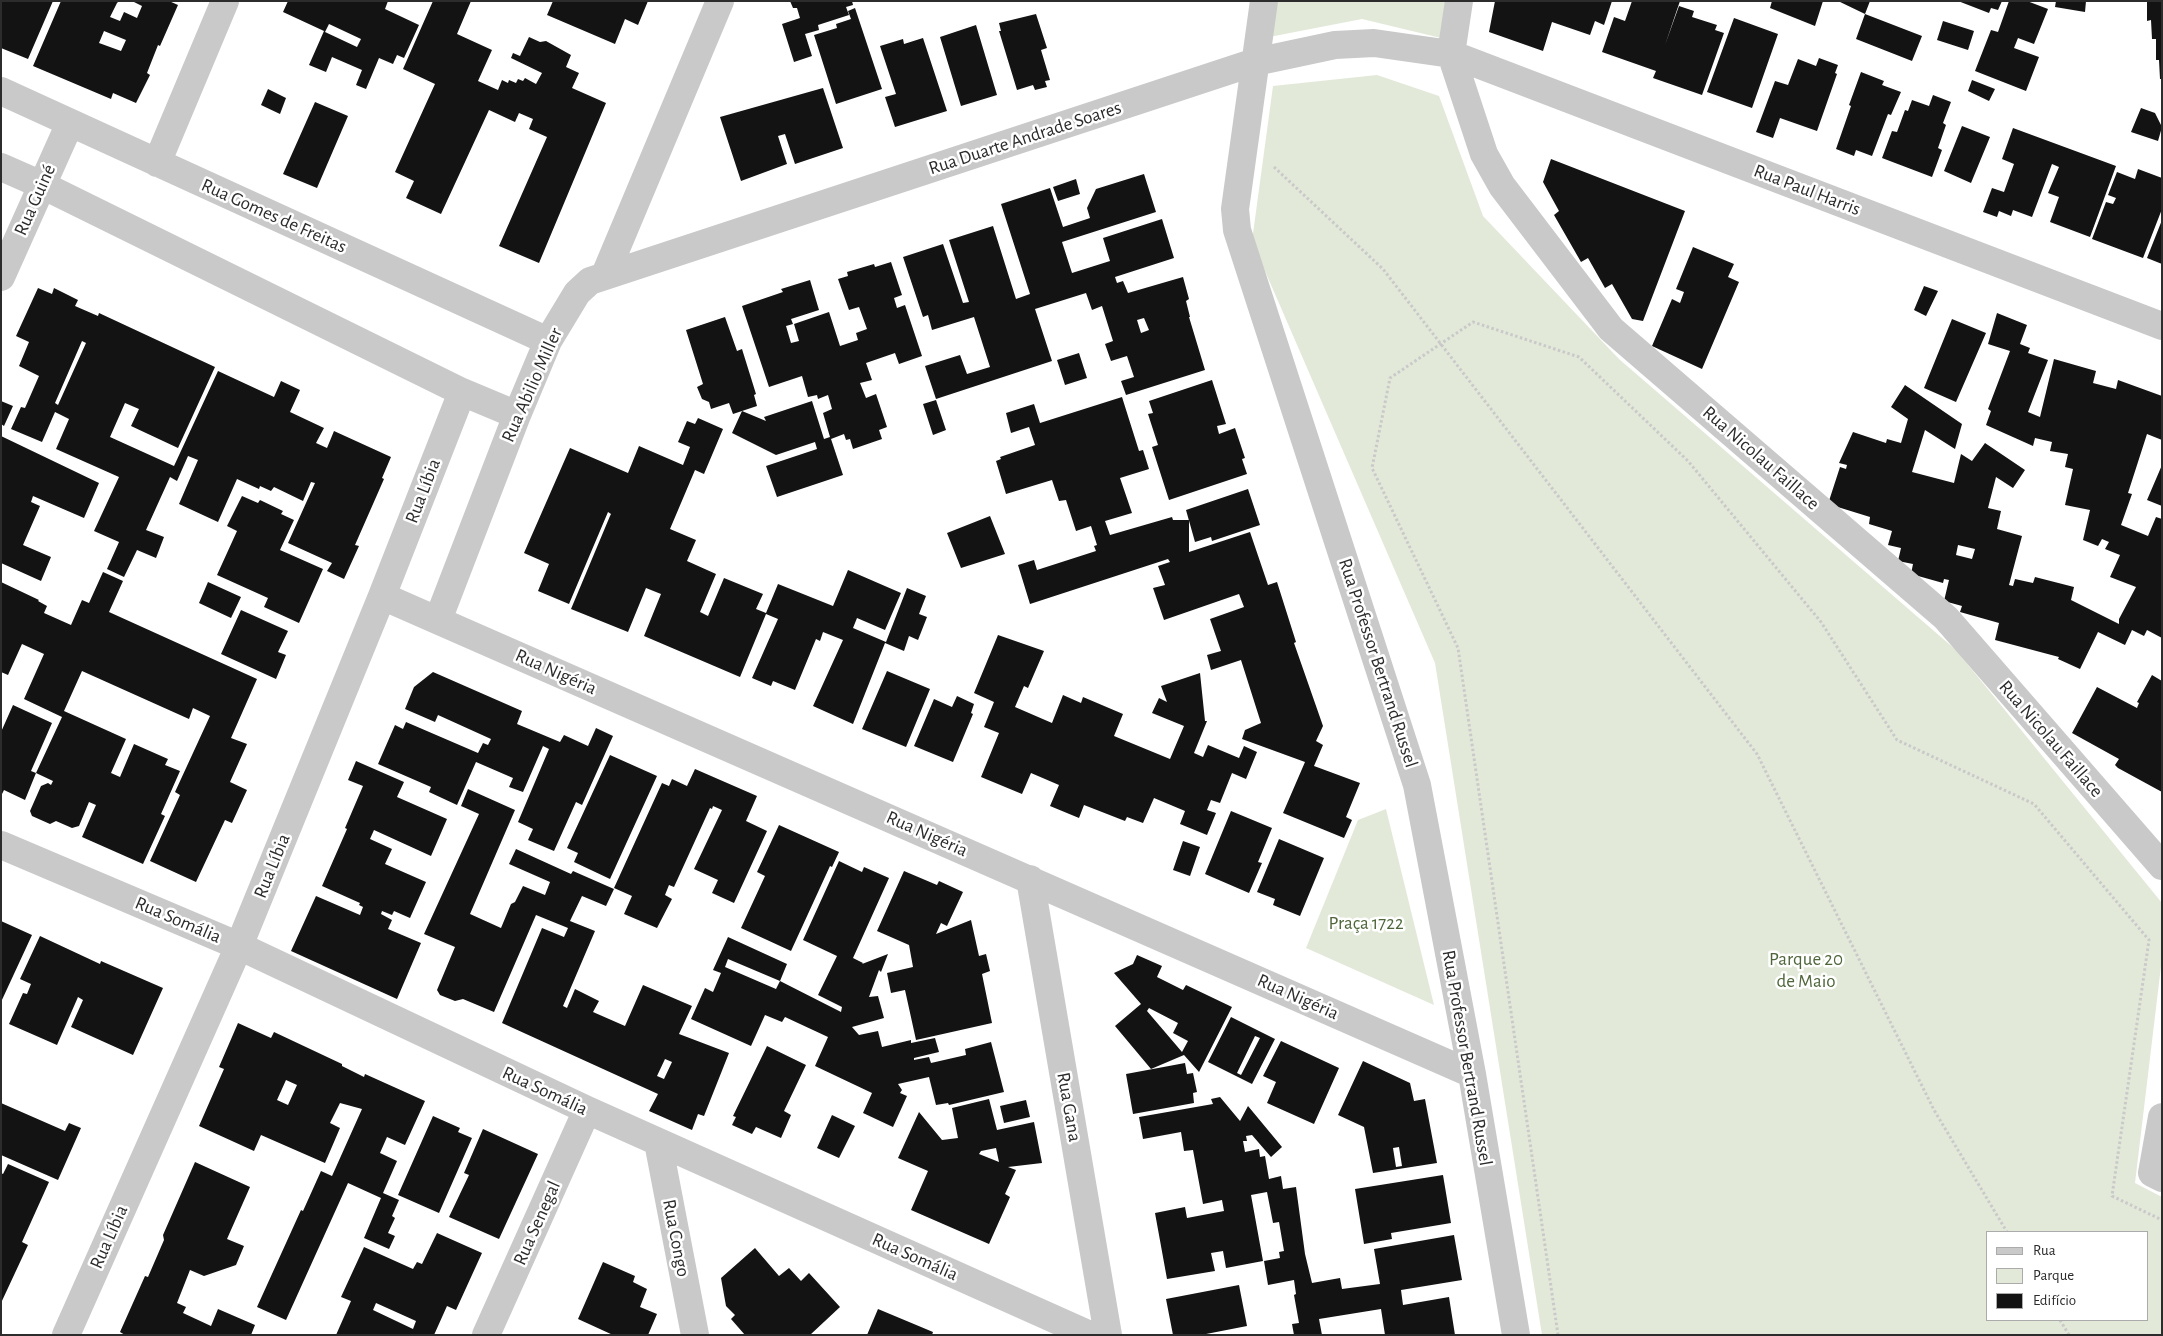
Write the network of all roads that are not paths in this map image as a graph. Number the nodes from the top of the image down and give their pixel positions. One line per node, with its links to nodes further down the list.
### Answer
1 (225, 1): 9 (street)
2 (720, 1): 12 (street)
3 (1264, 1): 6 (street, Rua Professor Bertrand Russel)
4 (1459, 1): 5 (street, Rua Nicolau Faillace)
5 (1451, 54): 6 (street, Rua Duarte Andrade Soares); 14 (street, Rua Paul Harris); 21 (street, Rua Nicolau Faillace)
6 (1255, 62): 12 (street, Rua Duarte Andrade Soares); 24 (street, Rua Professor Bertrand Russel)
7 (1, 91): 8 (street, Rua Gomes de Freitas)
8 (70, 123): 9 (street, Rua Gomes de Freitas); 11 (street, Rua Guiné)
9 (157, 163): 15 (street, Rua Gomes de Freitas)
10 (1, 168): 11 (street)
11 (42, 185): 13 (street, Rua Guiné); 16 (street)
12 (605, 275): 15 (street, Rua Abilio Miller)
13 (1, 277)
14 (2162, 326)
15 (548, 341): 17 (street, Rua Abilio Miller)
16 (462, 392): 17 (street); 18 (street, Rua Líbia)
17 (517, 415): 19 (street, Rua Abilio Miller)
18 (382, 596): 19 (street, Rua Nigéria); 23 (street, Rua Líbia)
19 (438, 620): 22 (street, Rua Nigéria)
20 (1, 845): 23 (street, Rua Somália)
21 (2162, 866)
22 (1030, 879): 24 (street, Rua Nigéria); 33 (street, Rua Gana)
23 (239, 946): 25 (street, Rua Somália); 29 (street, Rua Líbia)
24 (1472, 1074): 34 (street, Rua Professor Bertrand Russel)
25 (587, 1110): 27 (street, Rua Somália); 30 (street, Rua Senegal)
26 (2162, 1117): 28 (street)
27 (658, 1142): 31 (street, Rua Congo); 32 (street, Rua Somália)
28 (2157, 1176)
29 (66, 1335)
30 (486, 1335)
31 (695, 1335)
32 (1090, 1335)
33 (1108, 1335)
34 (1516, 1335)

